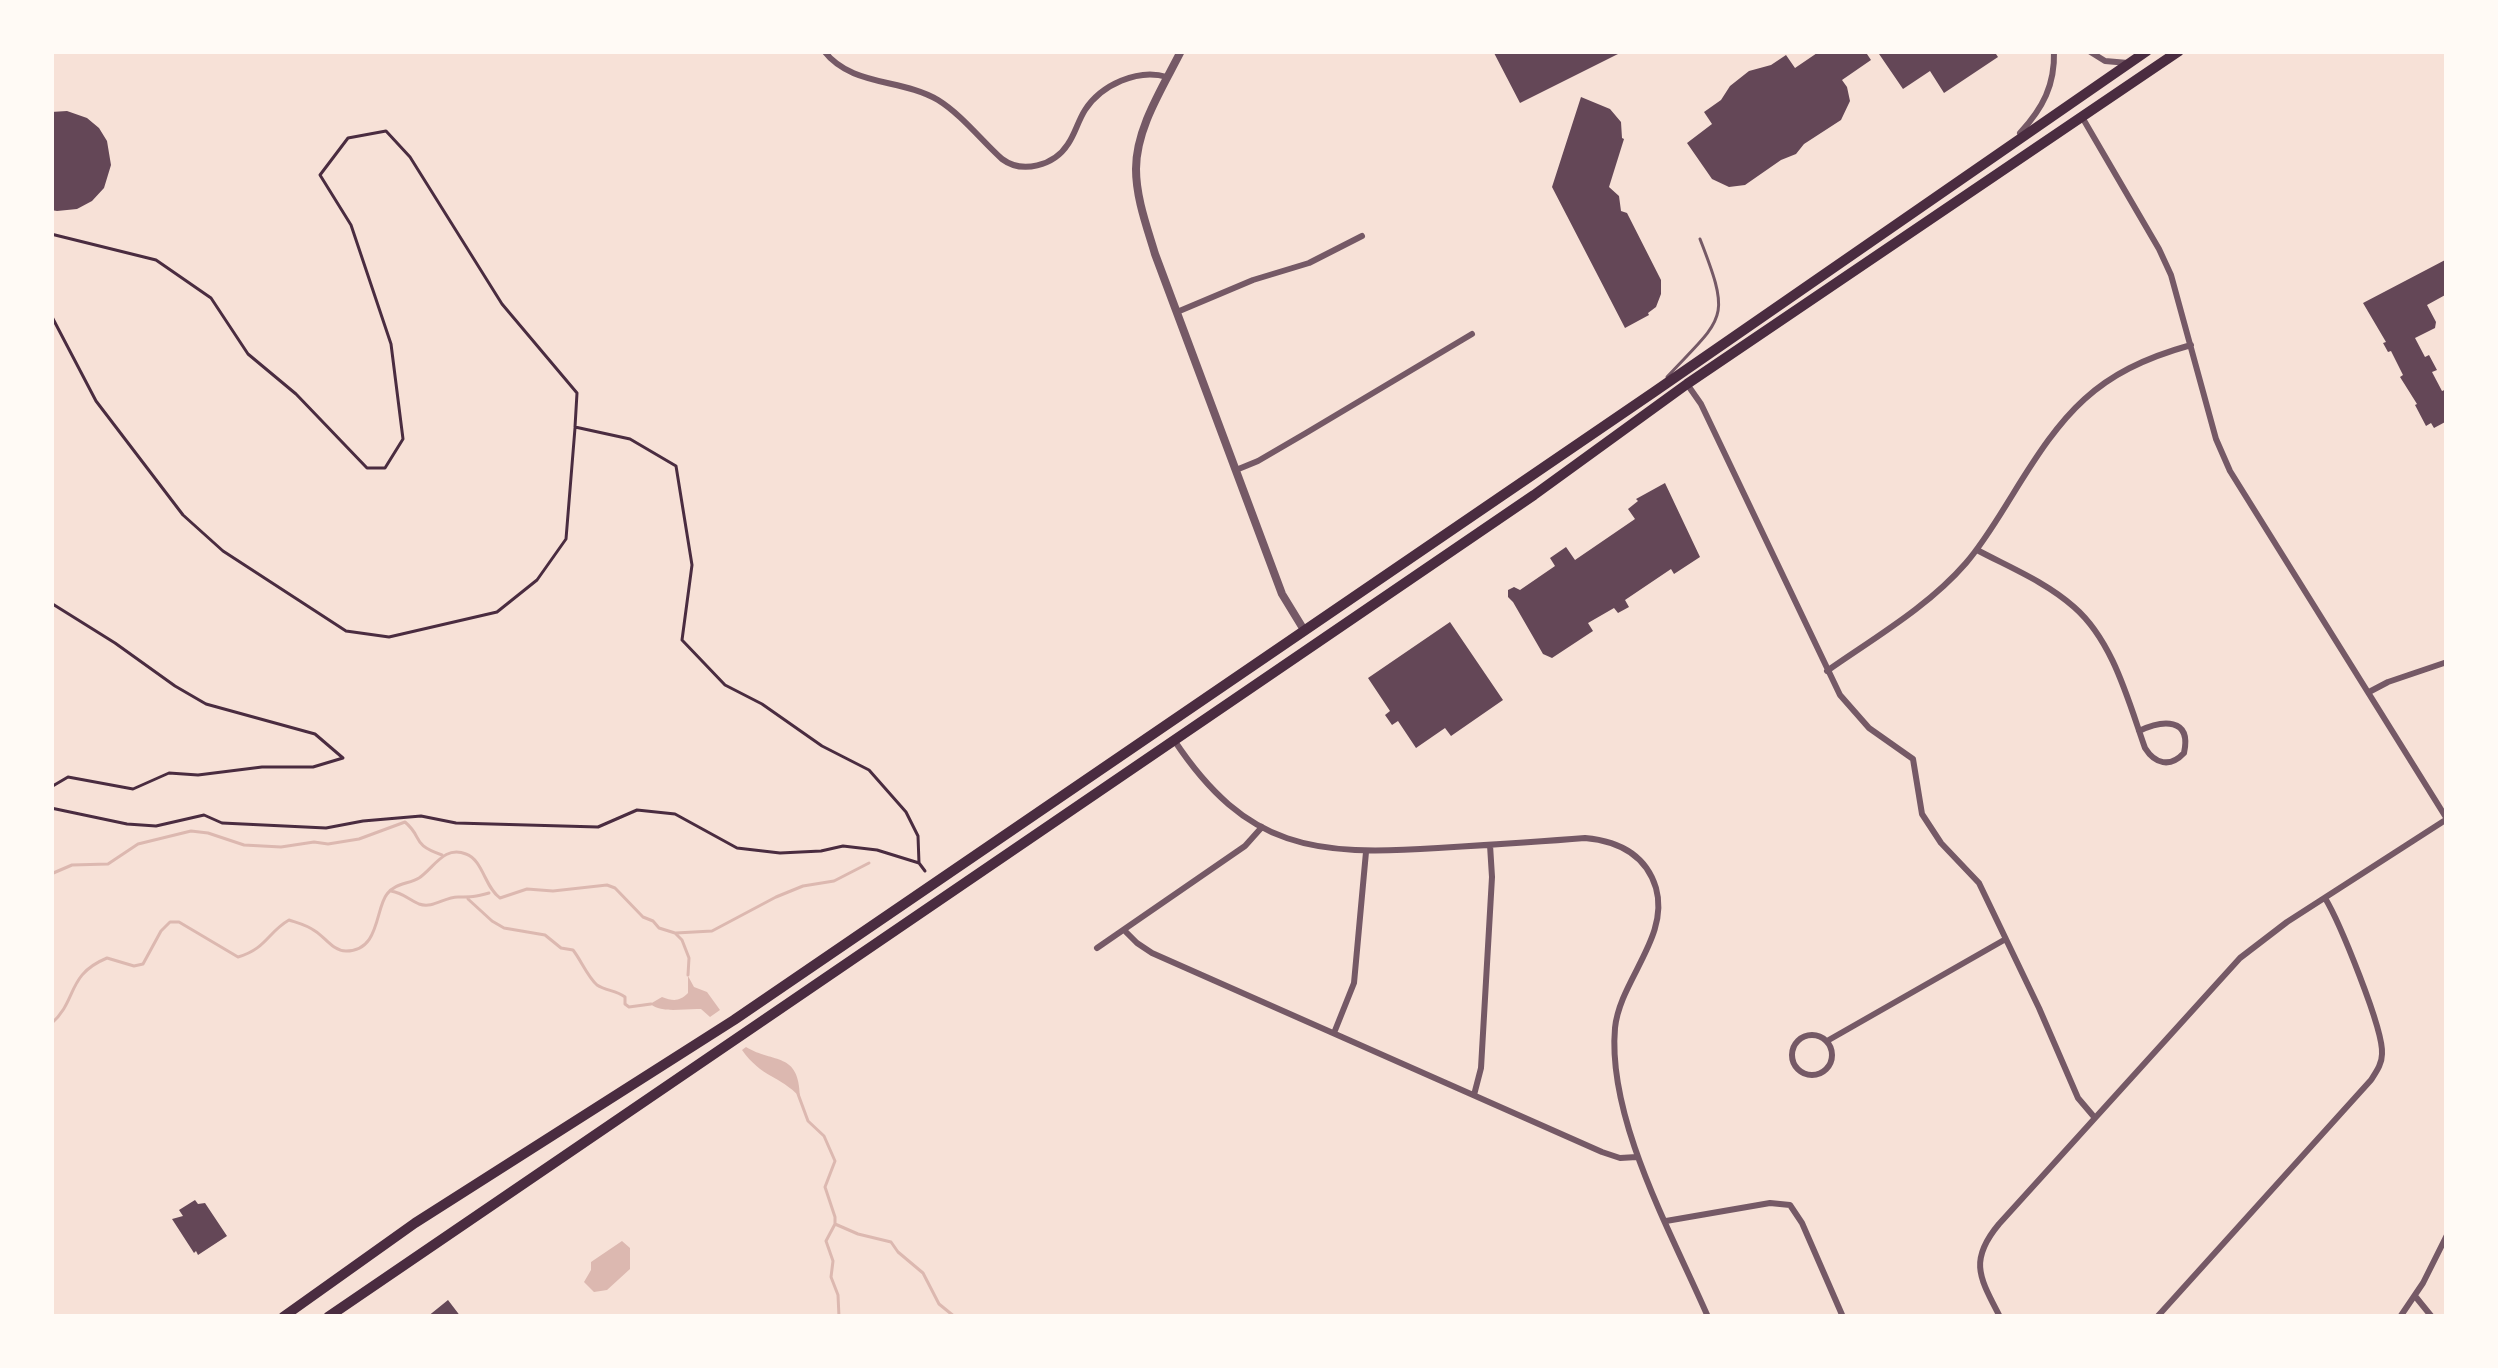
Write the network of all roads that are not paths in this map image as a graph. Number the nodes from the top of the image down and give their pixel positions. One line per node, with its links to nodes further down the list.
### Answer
1 (824, 51): 8 (street)
2 (1181, 51): 8 (street)
3 (2054, 51): 10 (street)
4 (2089, 51): 7 (street)
5 (2147, 51): 7 (highway)
6 (2179, 51): 9 (highway)
7 (2131, 62): 10 (highway)
8 (1168, 77): 13 (street)
9 (2082, 117): 15 (street); 16 (highway)
10 (2007, 147): 17 (highway)
11 (1362, 236): 13 (street)
12 (1700, 238): 17 (lane)
13 (1176, 313): 18 (street)
14 (1472, 334): 18 (street)
15 (2191, 345): 19 (street); 23 (street)
16 (1687, 384): 22 (street); 25 (highway)
17 (1654, 392): 20 (highway)
18 (1236, 470): 20 (street)
19 (1977, 550): 22 (street); 24 (street)
20 (1304, 630): 42 (highway)
21 (2447, 662): 23 (street)
22 (1827, 671): 32 (street)
23 (2369, 692): 26 (street)
24 (2139, 731): 24 (street)
25 (1174, 740): 27 (street); 43 (highway)
26 (2447, 819): 30 (street)
27 (1262, 827): 29 (street); 31 (street)
28 (1490, 845): 29 (street); 36 (street); 38 (street)
29 (1366, 852): 34 (street)
30 (2325, 898): 37 (street); 47 (street)
31 (1124, 930): 33 (street); 34 (street)
32 (2004, 940): 35 (street); 37 (street)
33 (1097, 948)
34 (1334, 1033): 36 (street)
35 (1826, 1041): 35 (street)
36 (1474, 1095): 38 (street)
37 (2095, 1118): 46 (street)
38 (1637, 1157): 39 (street)
39 (1666, 1222): 44 (street); 45 (street)
40 (2447, 1235): 41 (street)
41 (2415, 1296): 48 (street); 49 (street)
42 (287, 1316)
43 (328, 1317)
44 (1708, 1317)
45 (1843, 1317)
46 (2000, 1317)
47 (2157, 1317)
48 (2400, 1317)
49 (2432, 1317)

